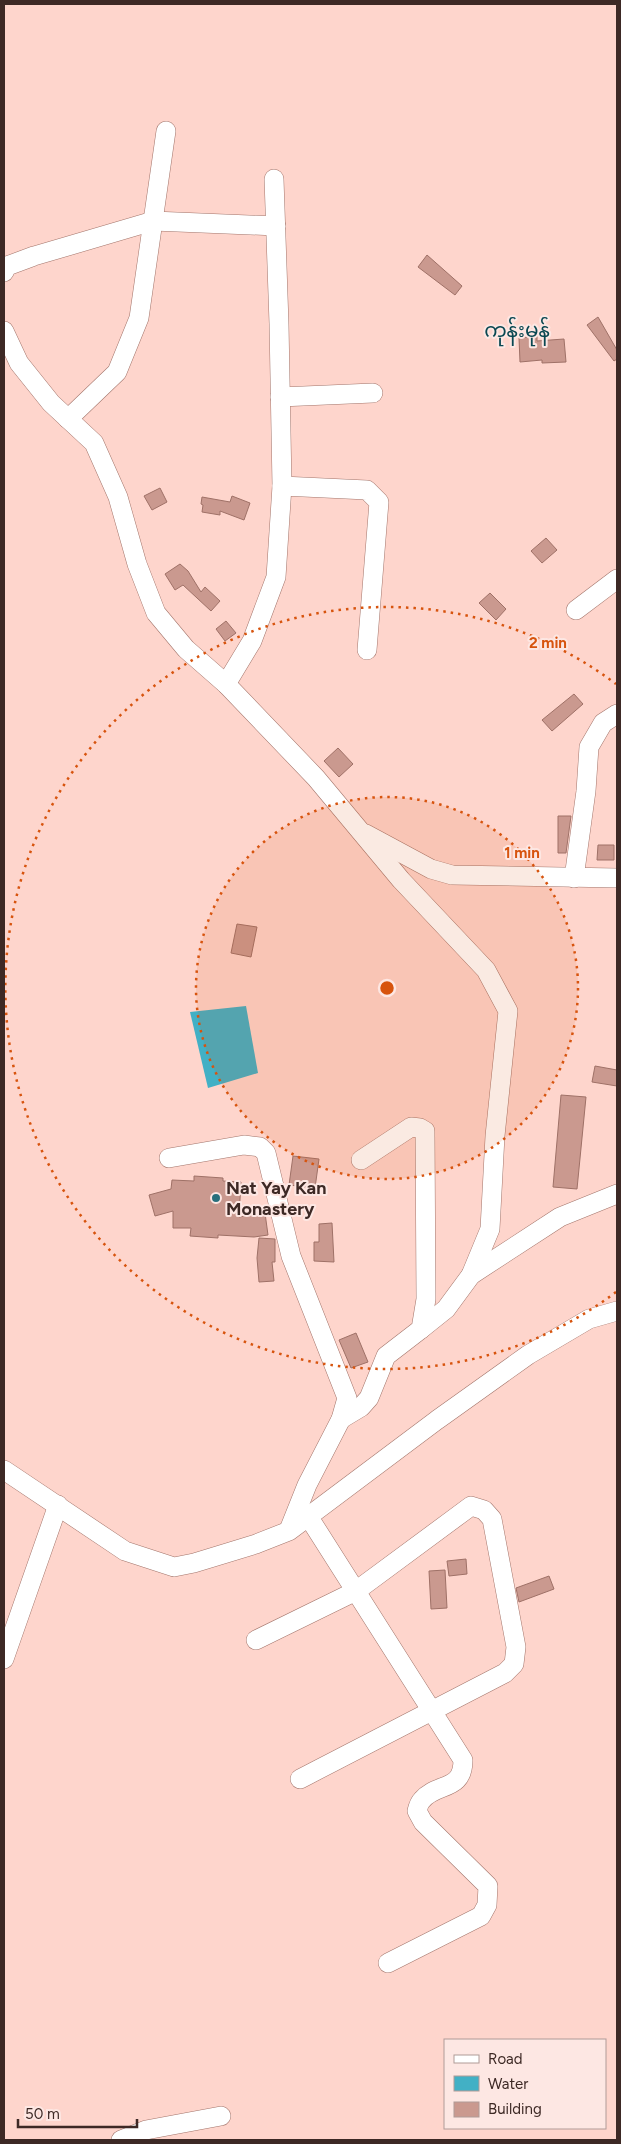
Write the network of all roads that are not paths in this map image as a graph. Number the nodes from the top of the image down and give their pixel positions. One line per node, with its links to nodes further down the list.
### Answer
1 (166, 131): 3 (street)
2 (274, 179): 4 (street)
3 (153, 221): 4 (street); 5 (street); 9 (street)
4 (276, 226): 8 (street)
5 (4, 272)
6 (4, 331): 9 (street)
7 (373, 393): 8 (street)
8 (280, 397): 10 (street)
9 (68, 419): 14 (street)
10 (282, 486): 13 (street); 14 (street)
11 (617, 578): 12 (street)
12 (576, 610)
13 (367, 650)
14 (226, 684): 16 (street)
15 (617, 714): 17 (street)
16 (360, 831): 17 (street); 22 (street)
17 (574, 878): 18 (street)
18 (617, 878)
19 (169, 1158): 25 (street)
20 (361, 1160): 24 (street)
21 (617, 1194): 22 (street)
22 (471, 1275): 24 (street)
23 (617, 1311): 28 (street)
24 (421, 1329): 25 (street)
25 (342, 1419): 29 (street)
26 (4, 1470): 27 (street)
27 (58, 1505): 29 (street); 32 (street)
28 (308, 1516): 29 (street); 30 (street)
29 (288, 1531)
30 (356, 1592): 31 (street); 33 (street); 33 (street)
31 (256, 1640)
32 (4, 1659)
33 (433, 1711): 34 (street); 35 (street)
34 (300, 1779)
35 (388, 1963)
36 (221, 2116): 37 (street)
37 (121, 2140)

